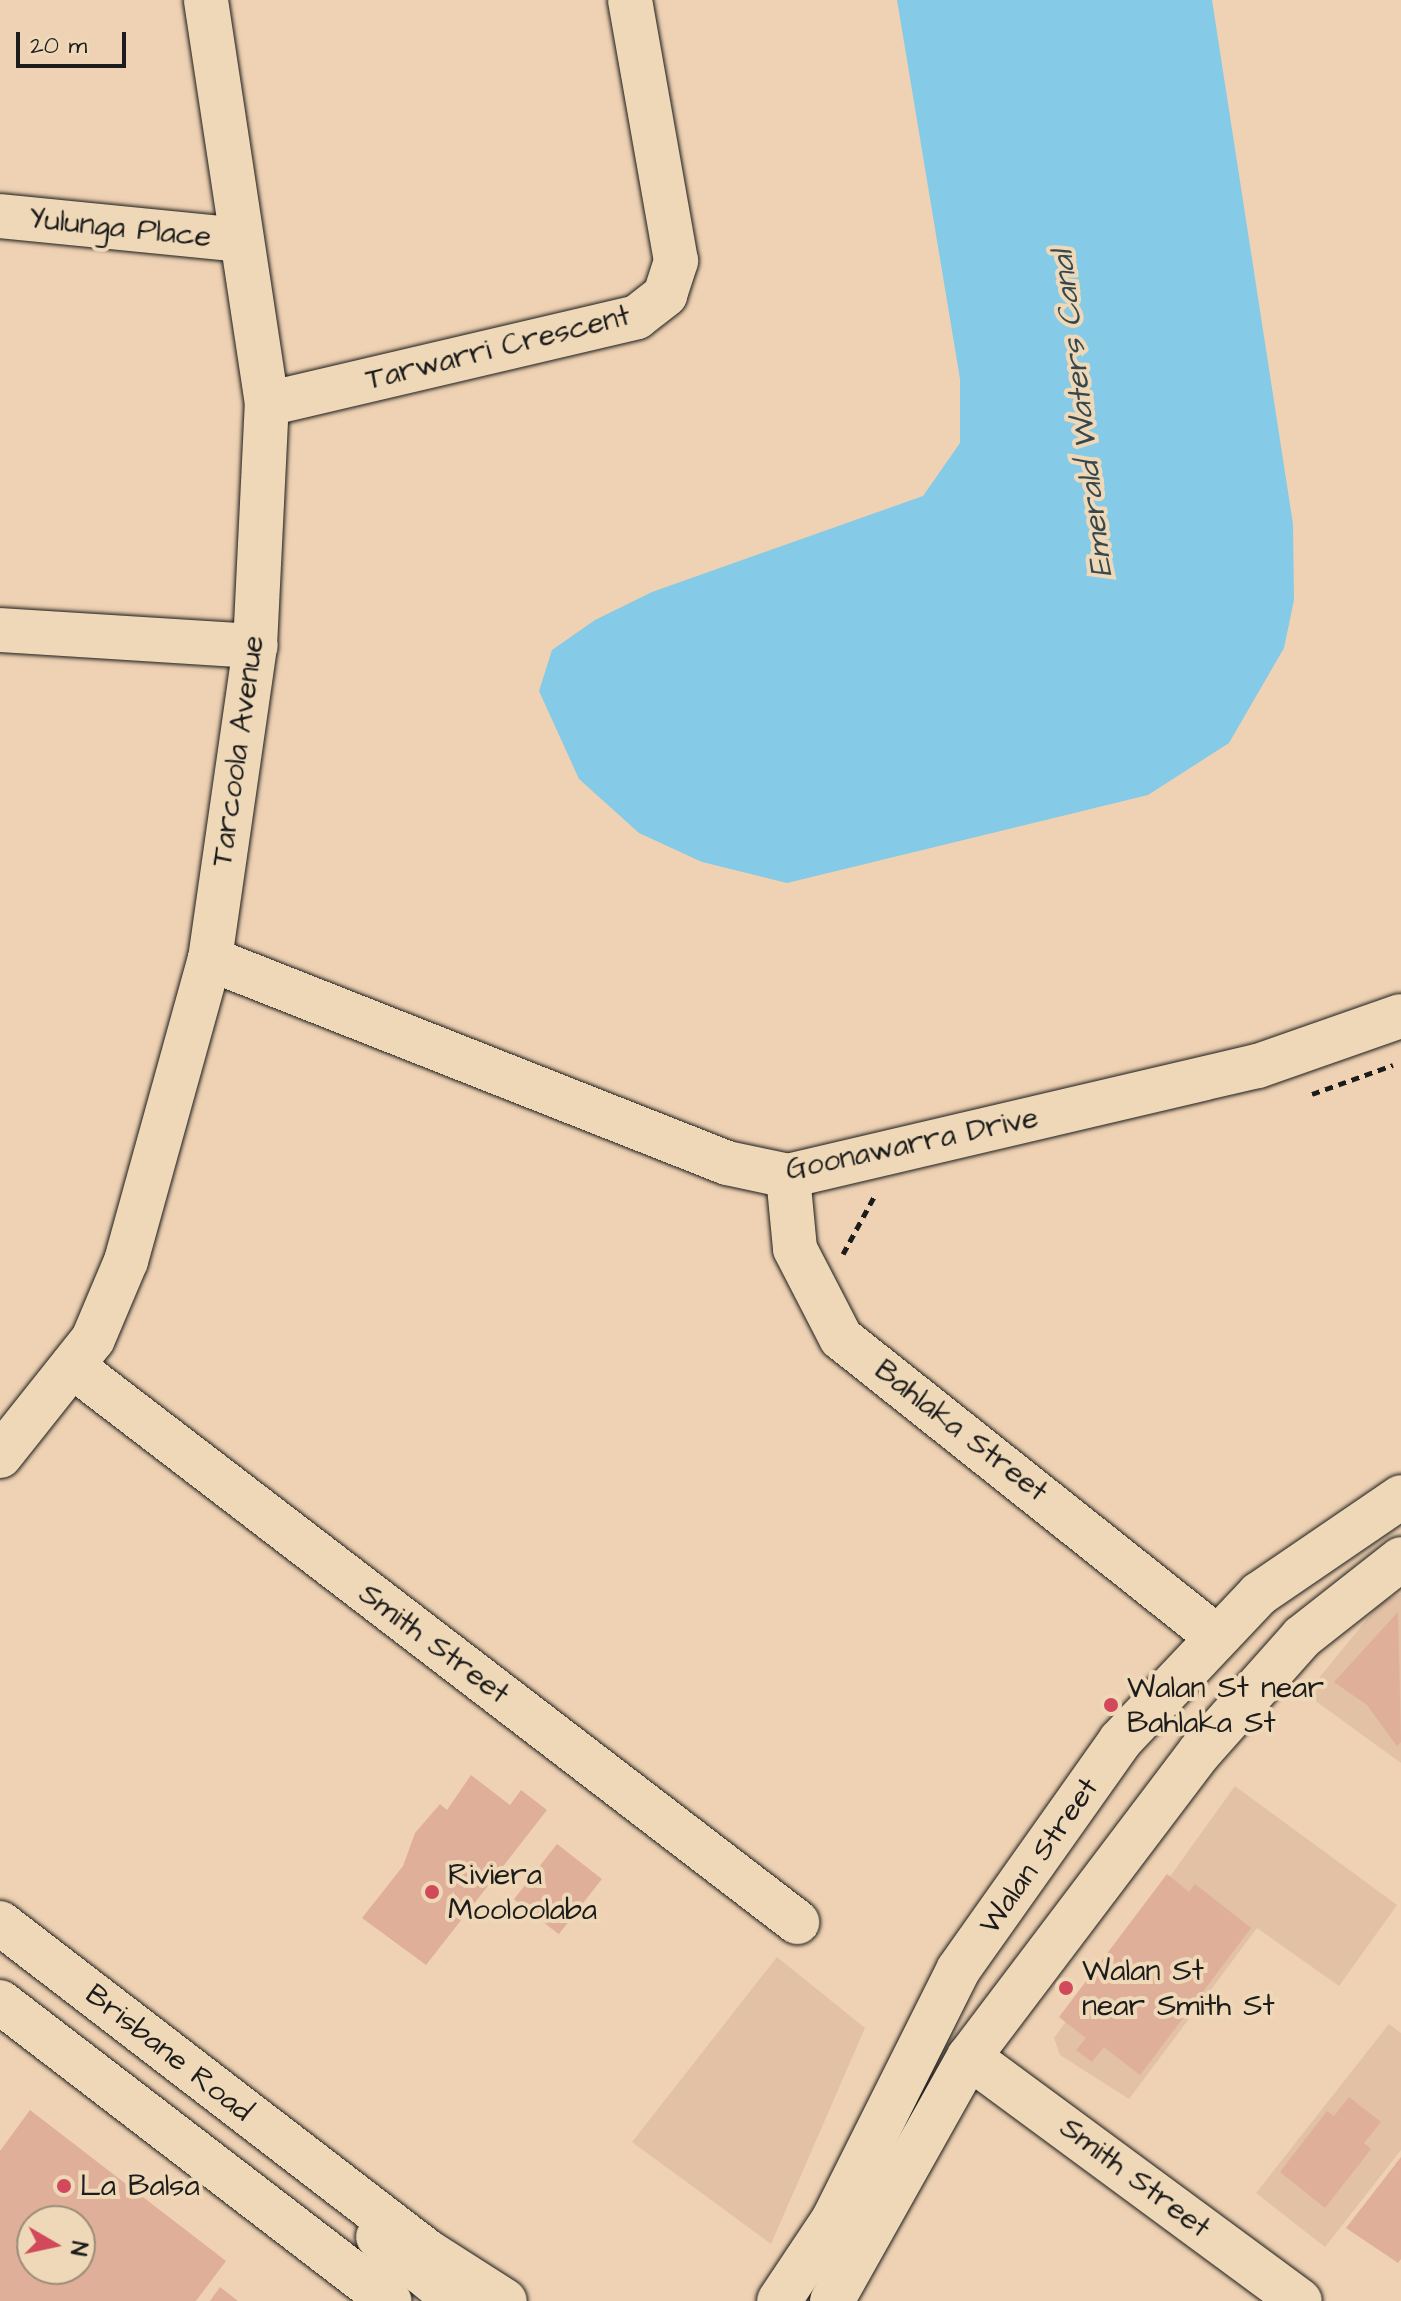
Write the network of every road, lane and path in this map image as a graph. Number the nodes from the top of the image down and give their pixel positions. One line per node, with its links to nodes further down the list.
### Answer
1 (206, 0): 4 (street, Tarcoola Avenue)
2 (630, 0): 5 (street, Tarwarri Crescent)
3 (0, 216): 4 (street, Yulunga Place)
4 (241, 240): 5 (street, Tarcoola Avenue)
5 (267, 404): 7 (street, Tarcoola Avenue)
6 (0, 630): 7 (street)
7 (255, 646): 8 (street, Tarcoola Avenue)
8 (210, 959): 12 (street, Goonawarra Drive); 15 (street, Tarcoola Avenue)
9 (1401, 1016): 12 (street, Goonawarra Drive)
10 (1401, 1062): 11 (path)
11 (1305, 1095)
12 (788, 1176): 19 (street, Bahlaka Street)
13 (885, 1193): 14 (path)
14 (841, 1263)
15 (72, 1366): 16 (street, Tarcoola Avenue); 20 (street, Smith Street)
16 (0, 1456)
17 (1401, 1497): 19 (street, Walan Street)
18 (1401, 1559): 23 (street, Walan Street)
19 (1214, 1635): 28 (street, Walan Street)
20 (797, 1922)
21 (0, 1923): 24 (street, Brisbane Road)
22 (0, 2002): 25 (street, Brisbane Road)
23 (969, 2057): 29 (street, Walan Street); 30 (street, Smith Street)
24 (338, 2185): 26 (street); 27 (street)
25 (389, 2301)
26 (457, 2301)
27 (505, 2301)
28 (779, 2301)
29 (832, 2301)
30 (1300, 2301)

